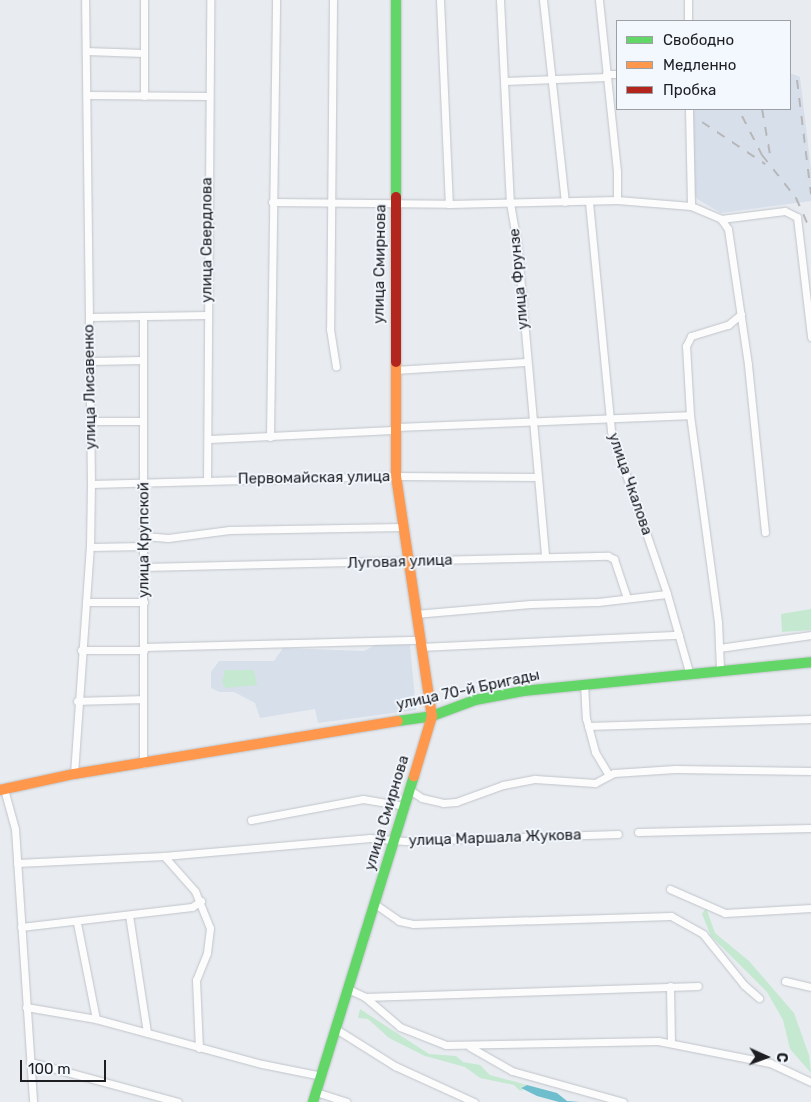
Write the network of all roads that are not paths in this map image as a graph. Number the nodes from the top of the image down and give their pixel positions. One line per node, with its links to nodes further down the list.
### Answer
1 (85, 0): 13 (street, улица Лисавенко)
2 (144, 0): 14 (street)
3 (210, 0): 21 (street, улица Свердлова)
4 (276, 0): 24 (street)
5 (333, 0): 28 (street)
6 (396, 0): 29 (main road, улица Смирнова)
7 (440, 0): 30 (street)
8 (500, 0): 18 (street, улица Фрунзе)
9 (543, 0): 17 (street)
10 (599, 0): 16 (street)
11 (688, 0): 12 (street)
12 (688, 20)
13 (86, 51): 14 (street); 19 (street, улица Лисавенко)
14 (143, 53): 20 (street)
15 (616, 74): 16 (street)
16 (606, 75): 17 (street); 23 (street)
17 (551, 78): 18 (street); 25 (street)
18 (505, 81): 27 (street, улица Фрунзе)
19 (88, 95): 20 (street); 36 (street, улица Лисавенко)
20 (144, 96): 21 (street)
21 (209, 96): 34 (street, улица Свердлова)
22 (689, 110): 31 (street)
23 (617, 200): 26 (street); 31 (street)
24 (272, 202): 28 (street); 49 (street)
25 (565, 202): 26 (street); 27 (street)
26 (589, 202): 44 (street, улица Чкалова)
27 (510, 203): 30 (street); 40 (street, улица Фрунзе)
28 (333, 204): 29 (street); 41 (street)
29 (396, 204): 30 (street); 42 (main road, улица Смирнова)
30 (449, 204)
31 (691, 206): 32 (street)
32 (721, 219): 33 (street); 37 (street)
33 (740, 314): 43 (street); 57 (street)
34 (207, 315): 35 (street); 50 (street, улица Свердлова)
35 (143, 316): 36 (street); 39 (street, улица Крупской)
36 (90, 317): 38 (street, улица Лисавенко)
37 (811, 337)
38 (91, 360): 39 (street); 45 (street, улица Лисавенко)
39 (143, 360): 46 (street, улица Крупской)
40 (526, 362): 42 (street); 47 (street, улица Фрунзе)
41 (336, 367)
42 (394, 370): 48 (main road, улица Смирнова)
43 (690, 415): 44 (street); 73 (street)
44 (610, 420): 47 (street); 64 (street, улица Чкалова)
45 (91, 421): 46 (street); 55 (street, улица Лисавенко)
46 (143, 421): 54 (street, улица Крупской)
47 (531, 422): 48 (street); 52 (street, улица Фрунзе)
48 (394, 429): 49 (street); 51 (main road, улица Смирнова)
49 (270, 437): 50 (street)
50 (208, 439): 53 (street, улица Свердлова)
51 (396, 476): 52 (street, Первомайская улица); 53 (street, Первомайская улица); 56 (main road, улица Смирнова)
52 (537, 477): 61 (street, улица Фрунзе)
53 (208, 481): 54 (street, Первомайская улица)
54 (144, 483): 55 (street, Первомайская улица); 58 (street, улица Крупской)
55 (91, 484): 60 (street, улица Лисавенко)
56 (402, 527): 58 (street); 62 (main road, улица Смирнова)
57 (765, 532)
58 (144, 536): 59 (street, улица Крупской)
59 (144, 546): 60 (street); 63 (street, улица Крупской)
60 (90, 547): 66 (street, улица Лисавенко)
61 (545, 557): 62 (street, Луговая улица); 65 (street, Луговая улица)
62 (407, 562): 63 (street, Луговая улица); 68 (main road, улица Смирнова)
63 (144, 567): 67 (street, улица Крупской)
64 (667, 594): 65 (street); 69 (street, улица Чкалова)
65 (627, 598): 68 (street)
66 (86, 602): 67 (street); 74 (street, улица Лисавенко)
67 (144, 602): 72 (street, улица Крупской)
68 (415, 614): 71 (main road, улица Смирнова)
69 (679, 635): 71 (street); 77 (street, улица Чкалова)
70 (811, 635): 73 (street)
71 (419, 643): 72 (street); 81 (main road, улица Смирнова)
72 (144, 648): 74 (street); 79 (street, улица Крупской)
73 (719, 648): 76 (street)
74 (81, 650): 80 (street, улица Лисавенко)
75 (811, 662): 76 (main road, улица 70-й Бригады)
76 (720, 669): 77 (main road, улица 70-й Бригады)
77 (689, 672): 78 (main road, улица 70-й Бригады)
78 (584, 683): 81 (main road, улица 70-й Бригады); 83 (street)
79 (143, 699): 80 (street); 84 (street, улица Крупской)
80 (77, 701): 86 (street, улица Лисавенко)
81 (432, 716): 84 (main road, улица 70-й Бригады); 89 (main road, улица Смирнова)
82 (811, 719): 83 (street)
83 (588, 726): 87 (street)
84 (143, 764): 86 (main road, улица 70-й Бригады)
85 (811, 771): 87 (street)
86 (74, 774): 88 (main road, улица 70-й Бригады)
87 (609, 775): 89 (street)
88 (2, 789): 97 (street)
89 (410, 790): 90 (main road, улица Смирнова)
90 (405, 806): 91 (street); 95 (main road, улица Смирнова)
91 (251, 820)
92 (811, 828): 93 (street)
93 (638, 832)
94 (618, 834): 95 (street, улица Маршала Жукова)
95 (394, 840): 96 (street, улица Маршала Жукова); 100 (main road, улица Смирнова)
96 (164, 856): 97 (street, улица Маршала Жукова); 99 (street)
97 (17, 863): 104 (street)
98 (670, 889): 101 (street)
99 (201, 901): 102 (street); 118 (street)
100 (375, 904): 109 (main road, улица Смирнова); 111 (street)
101 (811, 908)
102 (129, 915): 103 (street); 115 (street)
103 (76, 923): 104 (street); 113 (street)
104 (21, 927): 112 (street)
105 (785, 981): 108 (street)
106 (670, 986): 107 (street); 110 (street); 116 (street)
107 (698, 986)
108 (811, 987)
109 (348, 989): 110 (street); 114 (main road, улица Смирнова)
110 (365, 997): 117 (street)
111 (759, 998)
112 (26, 1007): 113 (street); 119 (street)
113 (96, 1020): 115 (street)
114 (336, 1029): 120 (main road, улица Смирнова); 126 (street)
115 (147, 1033): 118 (street)
116 (671, 1042): 117 (street); 121 (street)
117 (470, 1047): 127 (street)
118 (199, 1048): 120 (street)
119 (30, 1062): 123 (street); 124 (street)
120 (322, 1076): 122 (main road, улица Смирнова)
121 (811, 1082)
122 (315, 1097): 125 (street)
123 (33, 1102)
124 (178, 1102)
125 (346, 1102)
126 (474, 1102)
127 (623, 1102)

